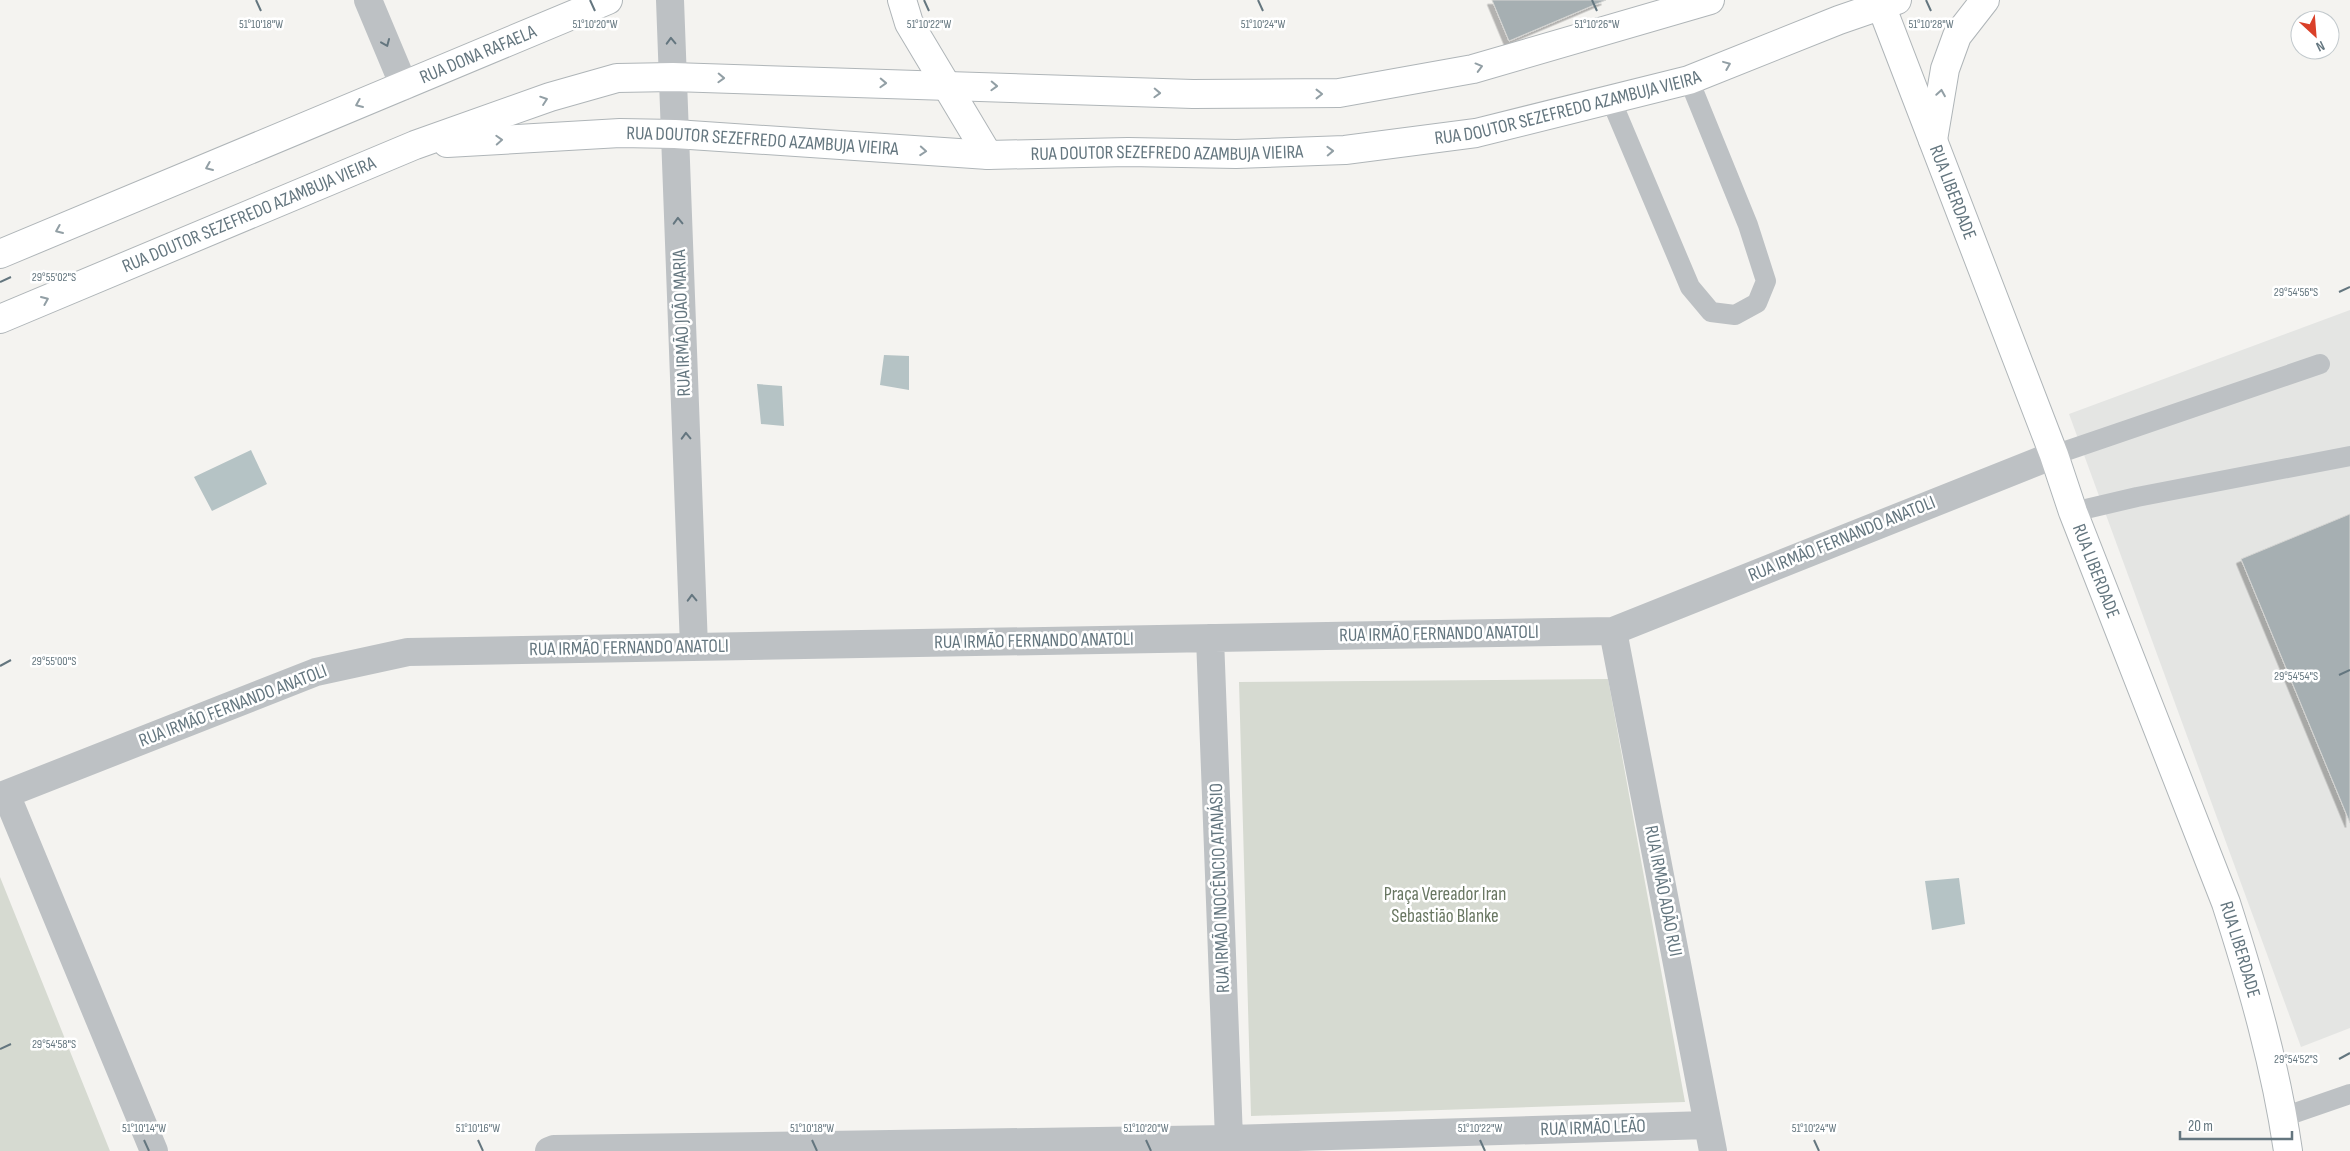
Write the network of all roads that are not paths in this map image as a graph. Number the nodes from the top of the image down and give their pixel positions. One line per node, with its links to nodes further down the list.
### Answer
1 (368, 0): 11 (street, one-way to 11)
2 (608, 0): 11 (main road, RUA DONA RAFAELA)
3 (670, 0): 8 (street, RUA IRMÃO JOÃO MARIA, one-way to 3)
4 (902, 0): 10 (main road)
5 (1710, 0): 10 (main road, RUA DOUTOR SEZEFREDO AZAMBUJA VIEIRA, one-way to 5)
6 (1985, 0): 14 (main road, one-way to 6)
7 (1886, 2): 9 (main road, RUA DOUTOR SEZEFREDO AZAMBUJA VIEIRA, one-way to 7); 14 (main road, RUA LIBERDADE)
8 (673, 77): 10 (main road, RUA DOUTOR SEZEFREDO AZAMBUJA VIEIRA, one-way to 10); 13 (street, RUA IRMÃO JOÃO MARIA); 15 (main road, RUA DOUTOR SEZEFREDO AZAMBUJA VIEIRA, one-way to 8)
9 (1689, 80): 12 (main road, RUA DOUTOR SEZEFREDO AZAMBUJA VIEIRA); 12 (lane)
10 (946, 84): 16 (main road)
11 (404, 86): 17 (main road, one-way to 17)
12 (1611, 100): 16 (main road, RUA DOUTOR SEZEFREDO AZAMBUJA VIEIRA, one-way to 12)
13 (675, 134): 15 (main road, RUA DOUTOR SEZEFREDO AZAMBUJA VIEIRA, one-way to 13); 16 (main road, RUA DOUTOR SEZEFREDO AZAMBUJA VIEIRA, one-way to 16); 25 (street, RUA IRMÃO JOÃO MARIA, one-way to 13)
14 (1933, 141): 20 (main road, RUA LIBERDADE)
15 (415, 145): 18 (main road, RUA DOUTOR SEZEFREDO AZAMBUJA VIEIRA, one-way to 15)
16 (988, 155)
17 (0, 254)
18 (0, 319)
19 (2320, 364): 20 (lane)
20 (2054, 455): 22 (main road, RUA LIBERDADE); 23 (street, RUA IRMÃO FERNANDO ANATOLI)
21 (2350, 456): 22 (lane)
22 (2073, 512): 27 (main road, RUA LIBERDADE)
23 (1613, 631): 24 (street, RUA IRMÃO FERNANDO ANATOLI); 28 (street, RUA IRMÃO ADÃO RUI)
24 (1210, 638): 25 (street, RUA IRMÃO FERNANDO ANATOLI); 29 (street, RUA IRMÃO INOCÊNCIO ATANÁSIO)
25 (694, 647): 30 (street, RUA IRMÃO FERNANDO ANATOLI)
26 (2350, 1094): 27 (lane)
27 (2283, 1117): 33 (main road, RUA LIBERDADE)
28 (1708, 1125): 29 (street, RUA IRMÃO LEÃO); 32 (street, RUA IRMÃO ADÃO RUI)
29 (1229, 1139): 31 (street, RUA IRMÃO LEÃO)
30 (154, 1151)
31 (549, 1151)
32 (1713, 1151)
33 (2288, 1151)

